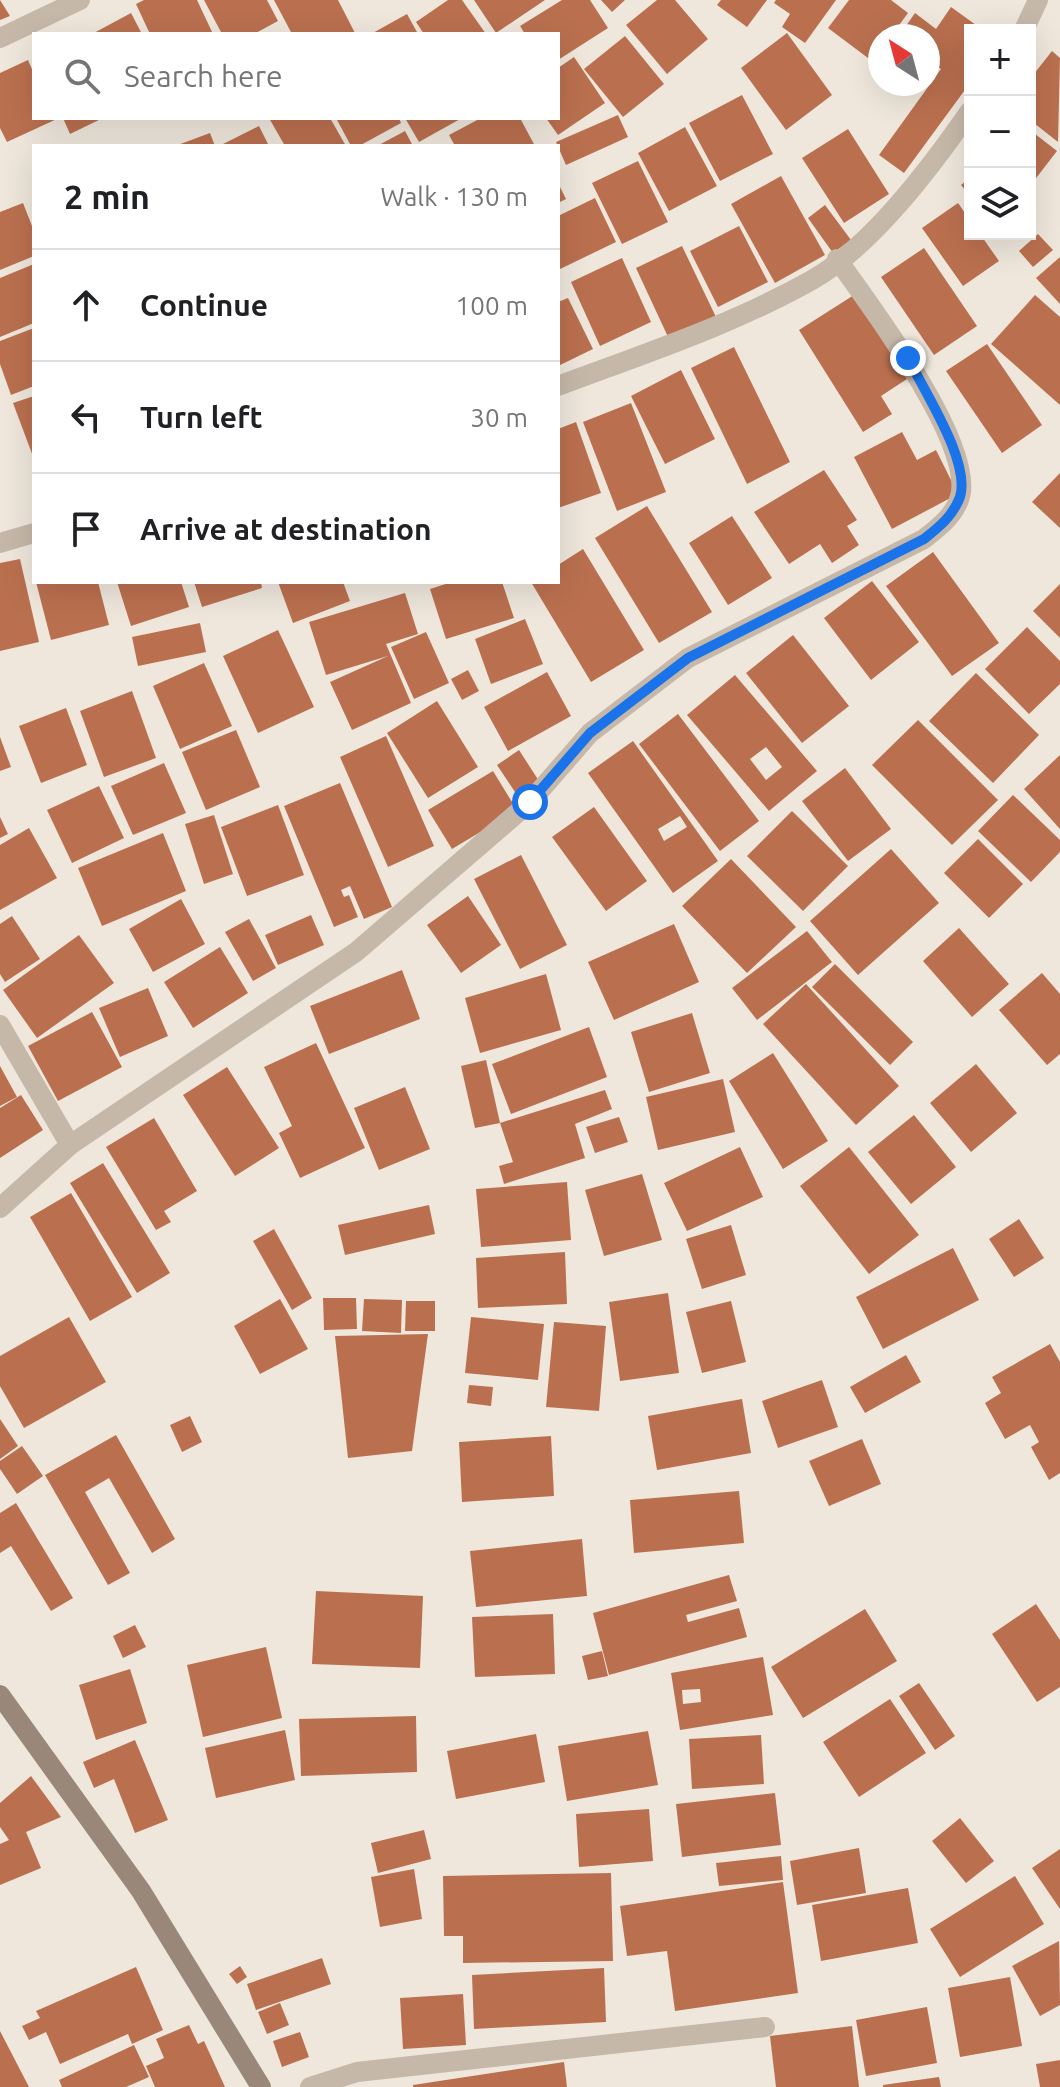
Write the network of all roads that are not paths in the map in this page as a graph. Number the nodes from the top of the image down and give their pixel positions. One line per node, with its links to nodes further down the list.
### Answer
1 (80, 0): 4 (street)
2 (1038, 0): 3 (street)
3 (1027, 24)
4 (0, 38)
5 (964, 120): 6 (street)
6 (837, 259): 7 (street); 11 (street)
7 (560, 385)
8 (32, 534): 9 (street)
9 (0, 543)
10 (0, 1025): 11 (street)
11 (70, 1145): 12 (street)
12 (0, 1208)
13 (0, 1695): 15 (street)
14 (765, 2027): 16 (street)
15 (261, 2087)
16 (310, 2087)

